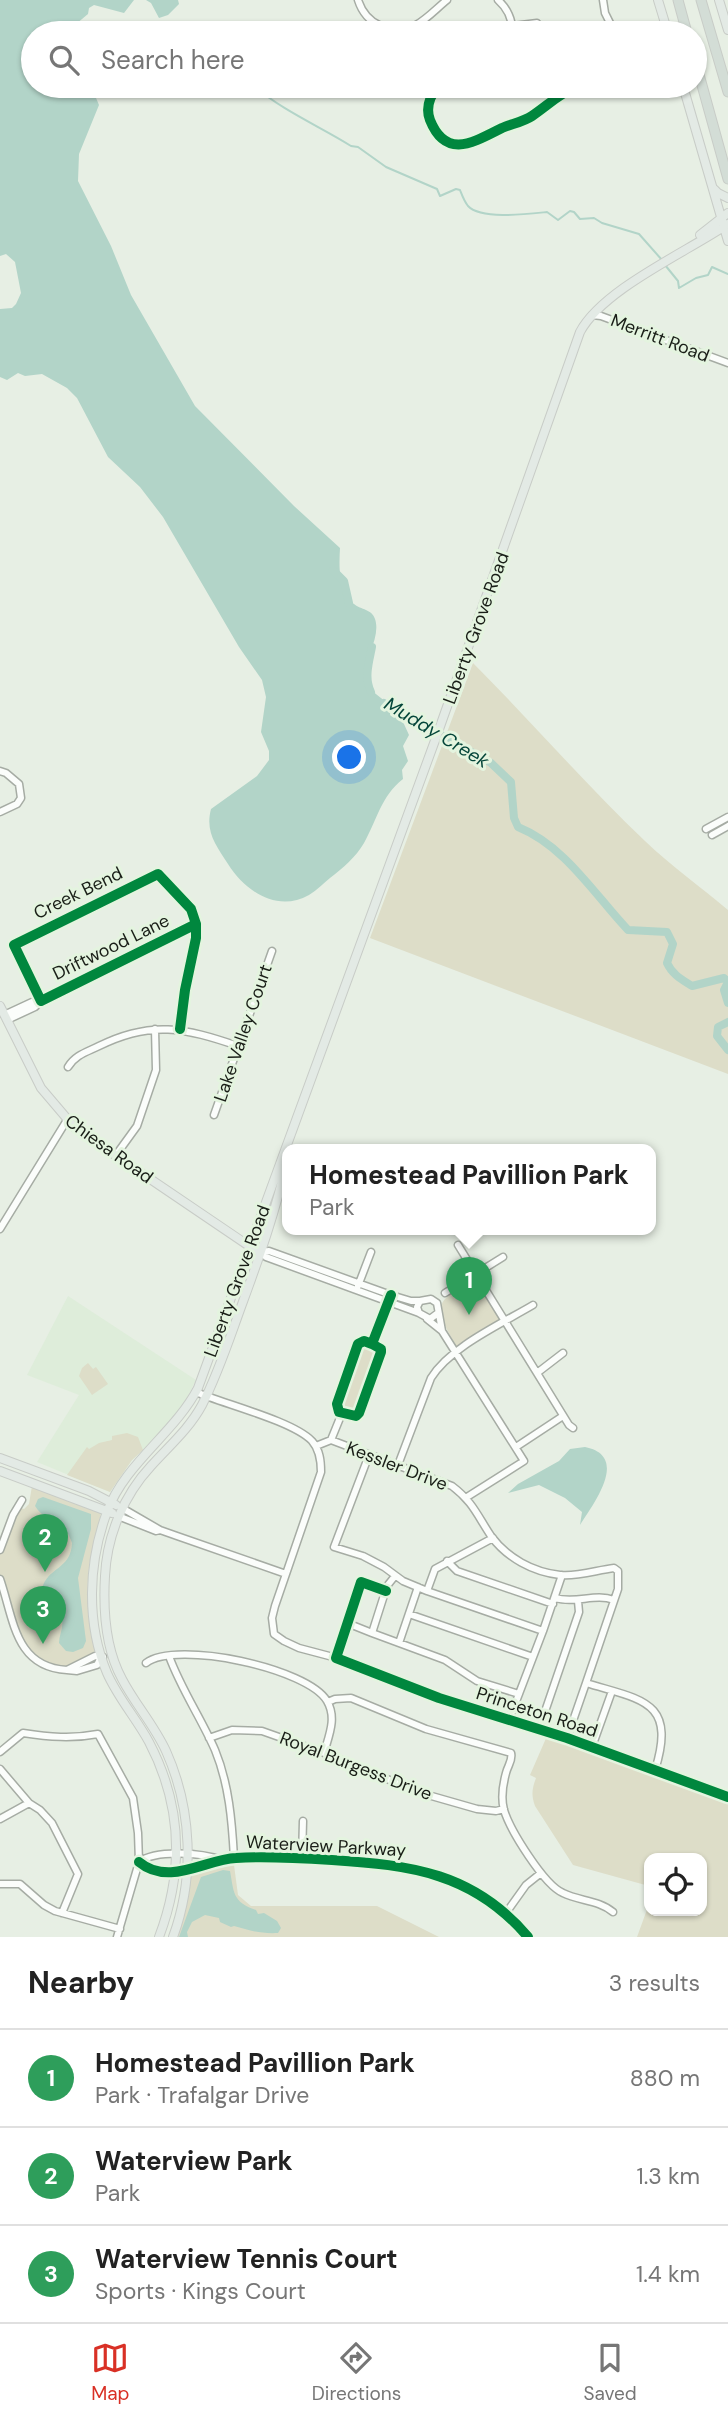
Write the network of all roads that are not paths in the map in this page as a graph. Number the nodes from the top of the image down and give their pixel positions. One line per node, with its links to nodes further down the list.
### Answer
1 (358, 0): 9 (street)
2 (447, 0): 10 (street)
3 (603, 0): 12 (street)
4 (658, 0): 13 (main road)
5 (678, 0): 14 (highway)
6 (701, 0): 16 (highway)
7 (719, 0): 15 (main road)
8 (500, 1): 11 (street)
9 (371, 21)
10 (421, 21)
11 (510, 21)
12 (609, 21)
13 (664, 21)
14 (684, 21)
15 (728, 30)
16 (728, 92)
17 (430, 98): 18 (street)
18 (556, 98)
19 (686, 98): 22 (main road)
20 (706, 98): 21 (highway)
21 (728, 178)
22 (712, 186): 23 (main road); 24 (main road)
23 (728, 198)
24 (725, 220): 25 (main road); 26 (main road, Liberty Grove Road)
25 (728, 241)
26 (592, 314): 27 (street, Merritt Road); 43 (main road, Liberty Grove Road)
27 (728, 363)
28 (0, 771): 29 (street)
29 (0, 812)
30 (728, 817): 31 (street)
31 (725, 828)
32 (196, 924): 34 (street, Driftwood Lane); 34 (street, Creek Bend); 38 (street)
33 (272, 951): 39 (street, Lake Valley Court)
34 (41, 1001): 36 (street, Driftwood Lane)
35 (0, 1006): 36 (main road, Chiesa Road)
36 (5, 1018): 42 (main road, Chiesa Road)
37 (155, 1029): 38 (street); 40 (street); 46 (street)
38 (180, 1029): 39 (street)
39 (238, 1046): 41 (street, Lake Valley Court)
40 (68, 1067)
41 (214, 1115)
42 (67, 1120): 46 (main road, Chiesa Road); 49 (street)
43 (293, 1130): 44 (main road, Liberty Grove Road); 45 (main road, Liberty Grove Road)
44 (287, 1144)
45 (290, 1144)
46 (116, 1155): 51 (main road, Chiesa Road)
47 (282, 1155): 51 (main road, Liberty Grove Road)
48 (282, 1181): 52 (main road, Liberty Grove Road)
49 (0, 1229)
50 (458, 1245): 55 (street)
51 (251, 1248): 52 (main road, Chiesa Road); 71 (main road, Liberty Grove Road)
52 (261, 1252): 56 (street); 72 (main road, Liberty Grove Road)
53 (371, 1252): 56 (street)
54 (503, 1257): 55 (street)
55 (475, 1274): 57 (street); 65 (street)
56 (358, 1287): 58 (street)
57 (445, 1293): 59 (street); 62 (street)
58 (389, 1298): 60 (street); 63 (street); 67 (street)
59 (431, 1299): 60 (street); 62 (street)
60 (421, 1301): 63 (street)
61 (533, 1305): 65 (street)
62 (438, 1310): 64 (street); 66 (street)
63 (419, 1313): 64 (street)
64 (427, 1318): 66 (street)
65 (505, 1322): 68 (street); 70 (street)
66 (442, 1331): 68 (street)
67 (372, 1344): 73 (street); 73 (street)
68 (457, 1351): 78 (street); 81 (street)
69 (563, 1353): 70 (street)
70 (537, 1373): 74 (street)
71 (196, 1392): 72 (street); 85 (main road, Liberty Grove Road)
72 (206, 1396): 77 (street); 86 (main road, Liberty Grove Road)
73 (342, 1413): 76 (street)
74 (564, 1416): 75 (street); 78 (street)
75 (573, 1428)
76 (331, 1440): 77 (street, Kessler Drive); 79 (street, Kessler Drive)
77 (316, 1446): 90 (street)
78 (516, 1447): 83 (street)
79 (369, 1455): 81 (street, Kessler Drive); 92 (street)
80 (0, 1458): 85 (main road)
81 (398, 1465): 83 (street, Kessler Drive)
82 (0, 1471): 85 (main road)
83 (467, 1497): 87 (street, Kessler Drive)
84 (22, 1500): 88 (street)
85 (110, 1507): 86 (main road); 107 (main road, Liberty Grove Road)
86 (120, 1512): 90 (street); 105 (main road, Liberty Grove Road)
87 (493, 1538): 89 (street); 91 (street, Kessler Drive)
88 (0, 1550)
89 (447, 1561): 96 (street); 98 (street)
90 (286, 1574): 109 (street, Princeton Road)
91 (562, 1575): 97 (street); 98 (street)
92 (395, 1576): 94 (street); 95 (street)
93 (0, 1579): 107 (street)
94 (418, 1587): 96 (street); 100 (street)
95 (386, 1591): 101 (street); 103 (street)
96 (427, 1591): 102 (street)
97 (614, 1600): 99 (street); 111 (street)
98 (554, 1601): 99 (street); 102 (street)
99 (578, 1601): 116 (street)
100 (409, 1614): 104 (street); 108 (street)
101 (347, 1623): 103 (street); 109 (street)
102 (543, 1631): 108 (street)
103 (372, 1633): 104 (street)
104 (399, 1643): 113 (street)
105 (111, 1653): 107 (street); 130 (main road, Liberty Grove Road)
106 (169, 1656): 110 (street); 114 (street); 117 (street)
107 (101, 1657): 129 (main road, Liberty Grove Road)
108 (533, 1657): 113 (street)
109 (335, 1658): 115 (street, Princeton Road)
110 (146, 1663)
111 (586, 1683): 112 (street); 118 (street)
112 (612, 1691): 119 (street); 123 (street)
113 (519, 1694): 115 (street)
114 (328, 1702): 121 (street); 126 (street)
115 (509, 1720): 116 (street, Princeton Road)
116 (539, 1729): 118 (street, Princeton Road)
117 (209, 1738): 121 (street, Royal Burgess Drive); 131 (street)
118 (567, 1738): 119 (street, Princeton Road)
119 (592, 1747): 123 (street, Princeton Road)
120 (0, 1752): 134 (street)
121 (324, 1753): 126 (street, Royal Burgess Drive)
122 (0, 1769): 125 (street)
123 (655, 1770): 124 (street, Princeton Road)
124 (728, 1797)
125 (29, 1803): 127 (street); 140 (street)
126 (504, 1808): 137 (street)
127 (0, 1819)
128 (303, 1821): 132 (street)
129 (177, 1854): 130 (street, Waterview Parkway); 134 (street, Waterview Parkway); 135 (main road, Liberty Grove Road)
130 (188, 1855): 133 (street, Waterview Parkway); 136 (main road, Liberty Grove Road)
131 (234, 1858): 132 (street, Waterview Parkway); 133 (street, Waterview Parkway)
132 (303, 1858): 141 (street, Waterview Parkway)
133 (223, 1860): 136 (street, Waterview Parkway)
134 (139, 1861): 135 (street, Waterview Parkway); 142 (street)
135 (175, 1871): 136 (street, Waterview Parkway); 144 (main road, Liberty Grove Road)
136 (186, 1871): 145 (main road, Liberty Grove Road)
137 (541, 1873): 139 (street); 141 (street)
138 (0, 1884): 140 (street)
139 (613, 1912)
140 (62, 1913): 142 (street)
141 (506, 1913): 146 (street, Waterview Parkway)
142 (120, 1929): 143 (street)
143 (117, 1937)
144 (159, 1937)
145 (173, 1937)
146 (528, 1937)

